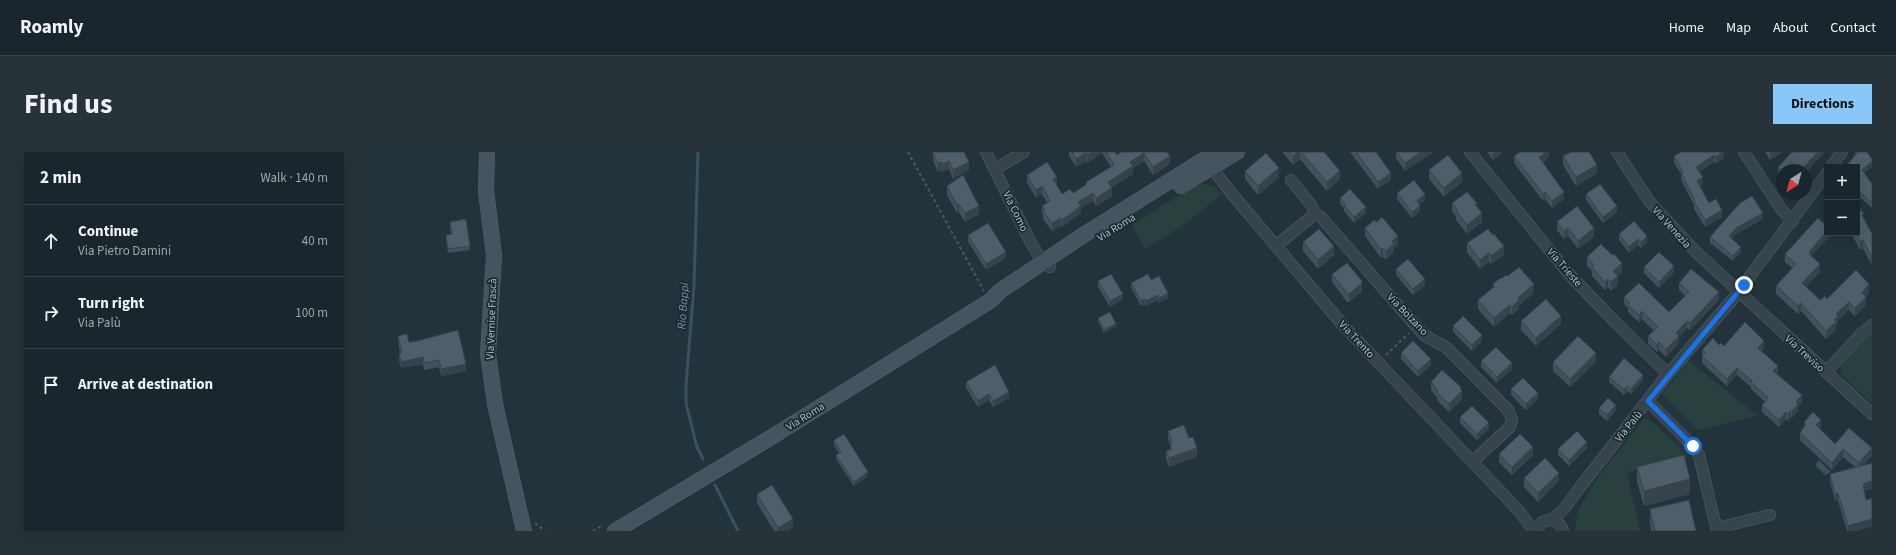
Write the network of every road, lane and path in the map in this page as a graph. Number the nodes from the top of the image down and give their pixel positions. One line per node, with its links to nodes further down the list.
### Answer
1 (487, 152): 34 (street, Via Vernise Frascà)
2 (908, 152): 20 (path)
3 (986, 152): 12 (street, Via Como)
4 (1024, 152): 12 (street)
5 (1236, 152): 10 (street, Via Roma)
6 (1470, 152): 25 (street, Via Trieste)
7 (1617, 152): 19 (street, Via Venezia)
8 (1744, 152): 16 (street)
9 (1842, 152): 11 (street)
10 (1211, 160): 17 (street, Via Trento); 18 (street, Via Roma)
11 (1833, 164)
12 (995, 169): 18 (street, Via Como)
13 (1824, 177): 16 (street, Via Palù)
14 (1291, 180): 15 (street, Via Bolzano)
15 (1315, 214): 17 (street); 28 (street, Via Bolzano)
16 (1793, 221): 19 (street, Via Palù)
17 (1277, 245): 28 (street, Via Trento)
18 (1047, 265): 20 (street, Via Roma)
19 (1738, 292): 24 (street, Via Treviso); 25 (street, Via Palù)
20 (992, 300): 35 (street, Via Roma)
21 (1872, 325): 24 (street)
22 (1412, 330): 23 (path)
23 (1383, 359)
24 (1826, 372): 27 (street, Via Treviso)
25 (1668, 374): 26 (street, Via Palù)
26 (1648, 401): 29 (street, Via Palù); 33 (street)
27 (1872, 414)
28 (1472, 462): 31 (street, Via Trento)
29 (1564, 509): 31 (street, Via Palù); 32 (street)
30 (1770, 516): 33 (street)
31 (1541, 526): 32 (street)
32 (1562, 530)
33 (1717, 530)
34 (524, 531)
35 (615, 531)

